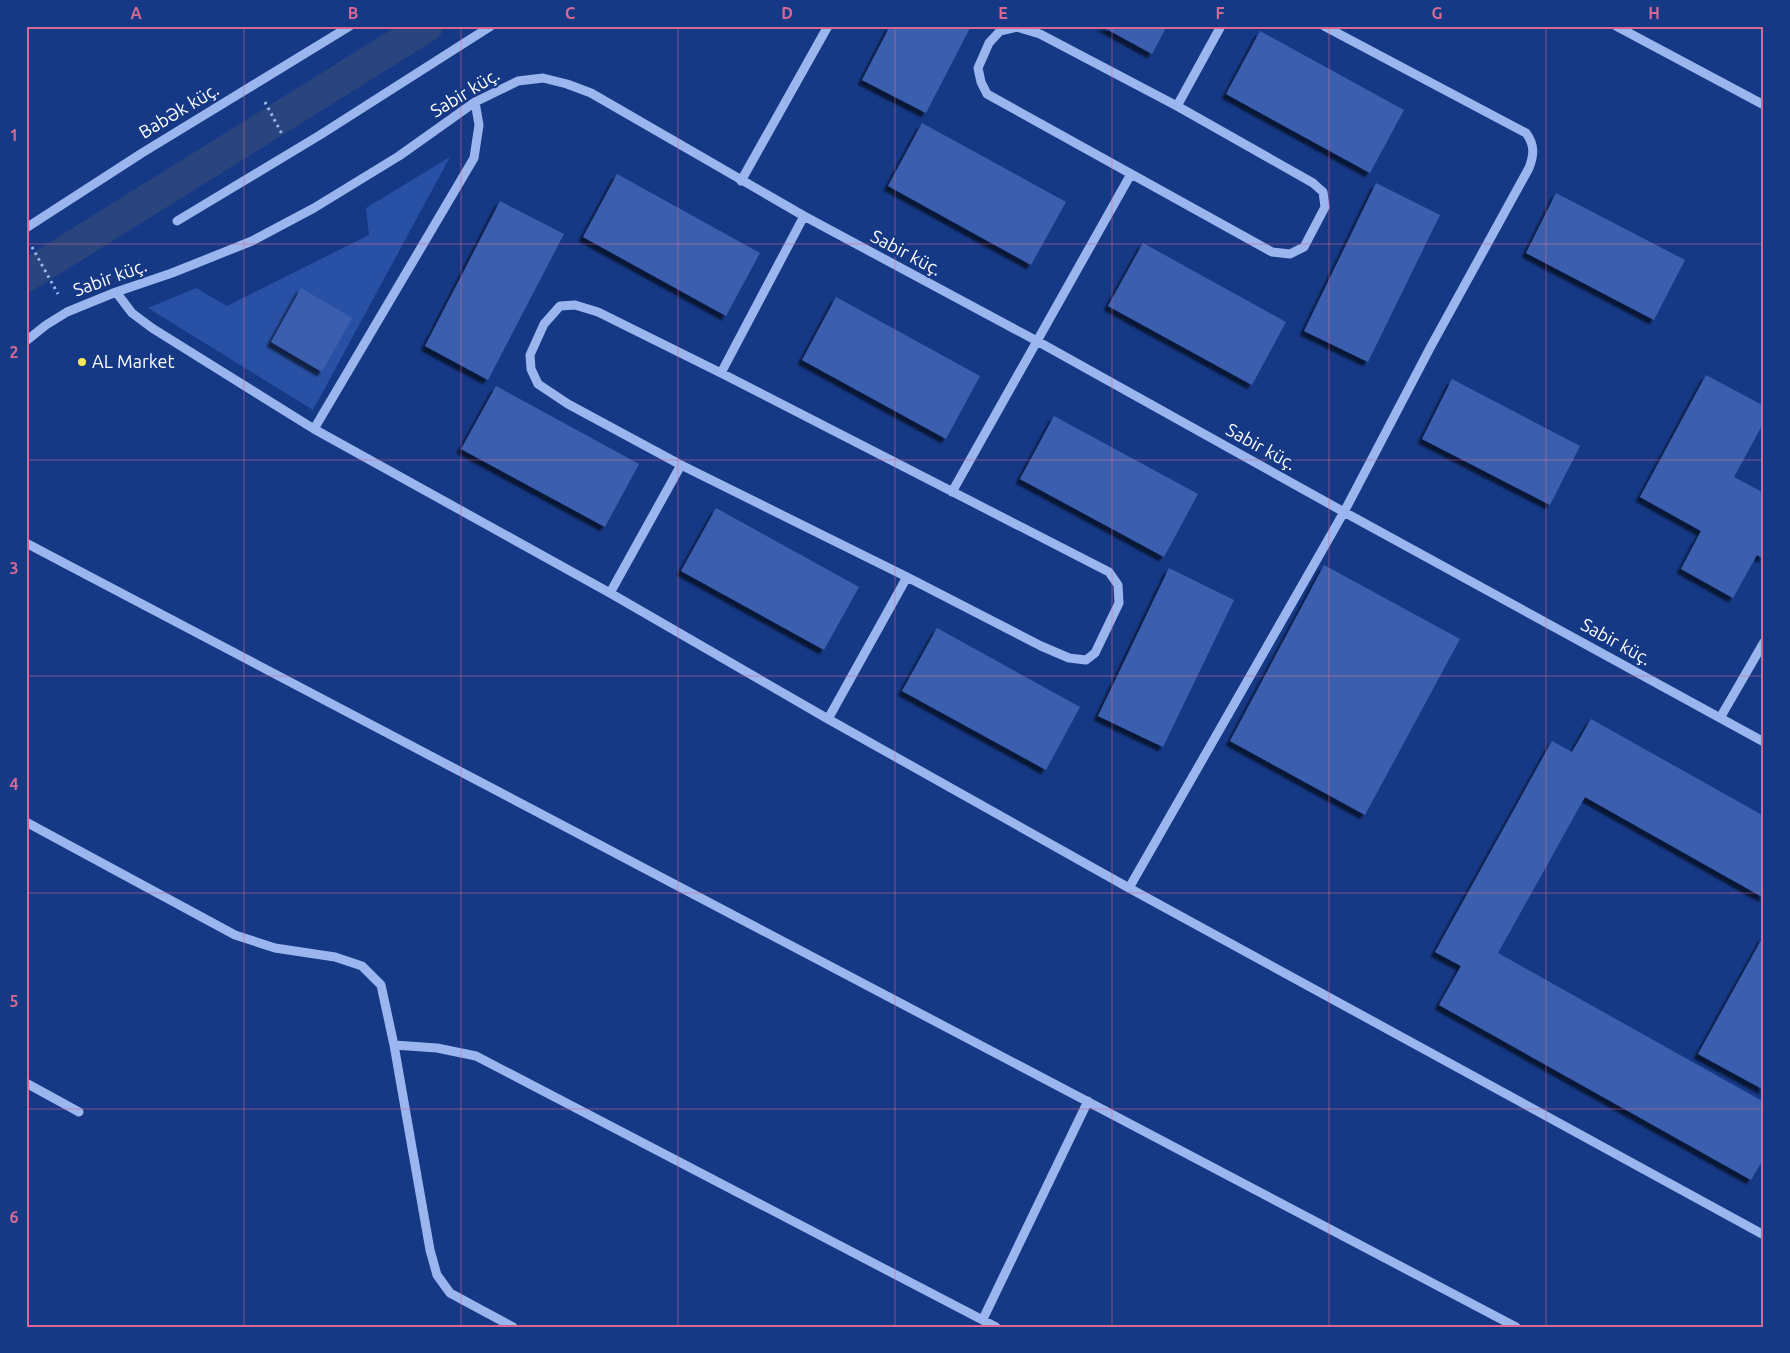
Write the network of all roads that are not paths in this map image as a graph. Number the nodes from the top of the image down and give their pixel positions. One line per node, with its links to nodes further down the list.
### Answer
1 (350, 26): 14 (street, Babək küç.)
2 (491, 26): 13 (street)
3 (828, 26): 11 (street)
4 (1221, 26): 9 (street)
5 (1324, 26): 22 (street)
6 (1619, 27): 8 (street)
7 (475, 102): 11 (street, Sabir küç.); 15 (street, Sabir küç.); 19 (street)
8 (1764, 105)
9 (1177, 106): 10 (street); 10 (street)
10 (1131, 174): 17 (street)
11 (741, 181): 12 (street, Sabir küç.)
12 (804, 216): 17 (street, Sabir küç.); 18 (street)
13 (177, 221)
14 (26, 228)
15 (116, 292): 16 (street, Sabir küç.); 19 (street)
16 (26, 341)
17 (1037, 341): 21 (street); 22 (street, Sabir küç.)
18 (721, 373): 20 (street); 21 (street)
19 (314, 429): 25 (street)
20 (681, 465): 24 (street); 25 (street)
21 (952, 492): 24 (street)
22 (1344, 512): 27 (street, Sabir küç.); 31 (street)
23 (26, 543): 34 (street)
24 (907, 577): 28 (street)
25 (610, 593): 28 (street)
26 (1764, 642): 27 (street)
27 (1720, 718): 29 (street, Sabir küç.)
28 (828, 719): 31 (street)
29 (1764, 742)
30 (26, 822): 32 (street)
31 (1129, 888): 36 (street)
32 (394, 1045): 37 (street); 38 (street)
33 (26, 1083): 35 (street)
34 (1088, 1101): 37 (street); 40 (street)
35 (79, 1112)
36 (1764, 1235)
37 (983, 1320): 39 (street)
38 (513, 1327)
39 (996, 1327)
40 (1516, 1327)

